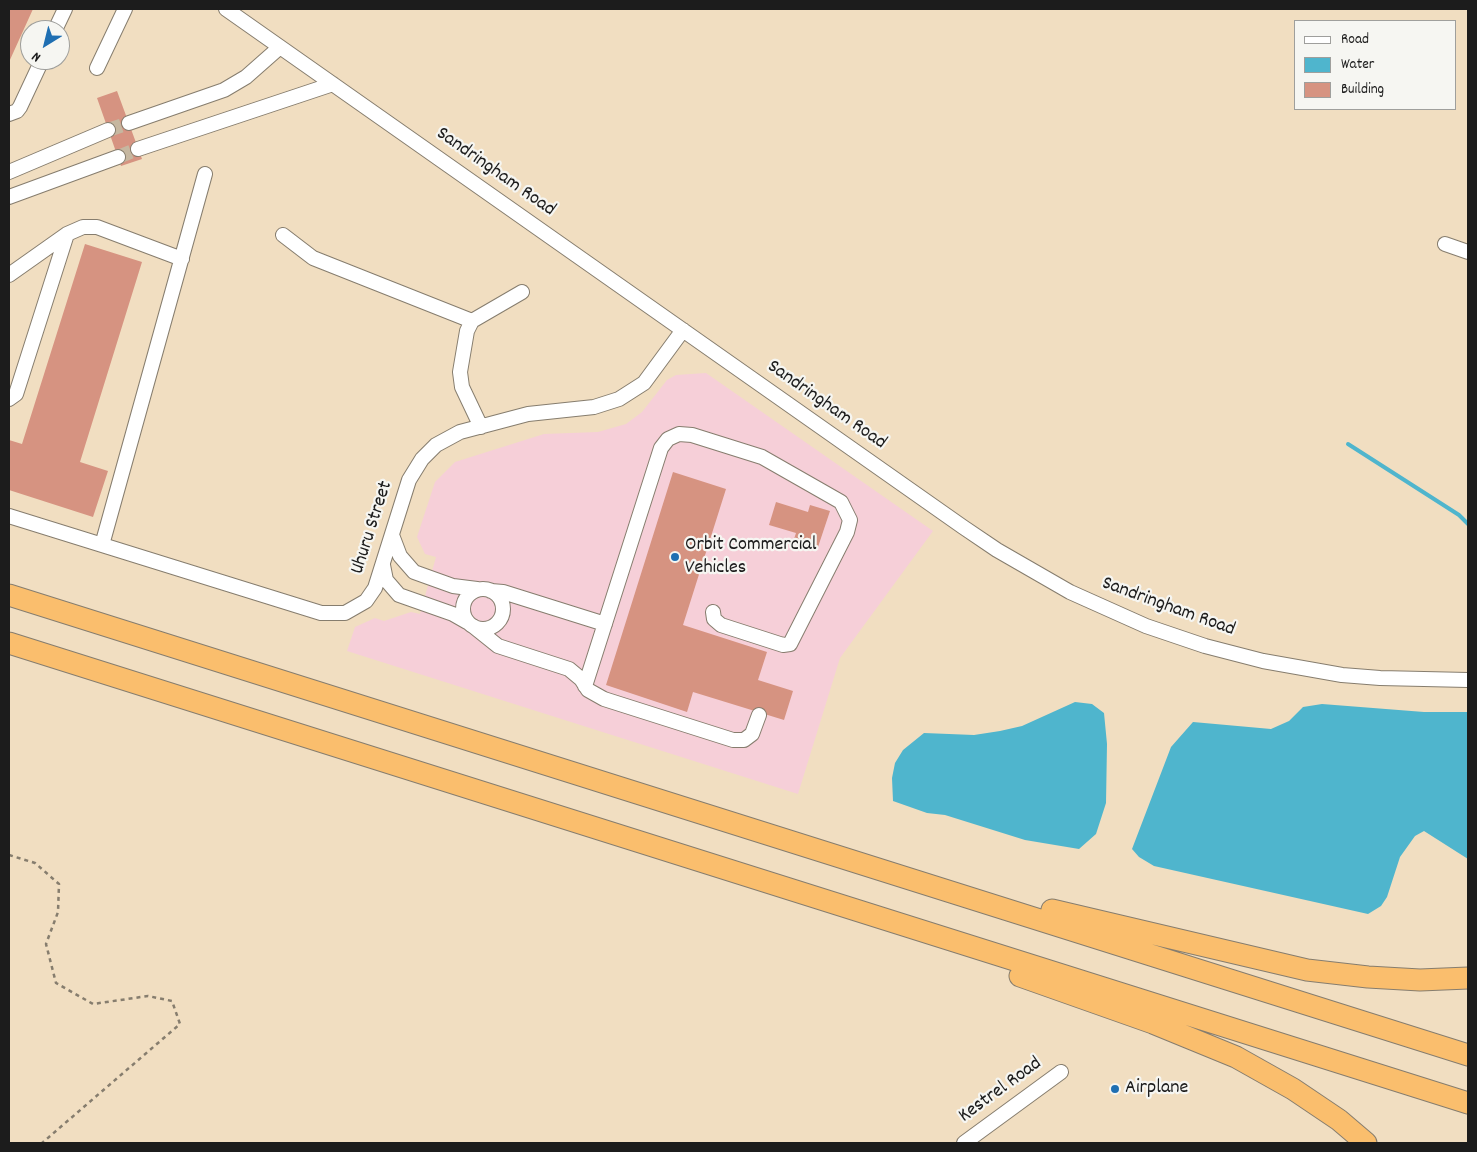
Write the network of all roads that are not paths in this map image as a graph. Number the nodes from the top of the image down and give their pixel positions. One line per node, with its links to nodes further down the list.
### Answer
1 (125, 9): 4 (street)
2 (226, 9): 3 (street, Sandringham Road)
3 (280, 47): 6 (street, Sandringham Road); 8 (street)
4 (97, 68)
5 (37, 70): 7 (street)
6 (333, 84): 10 (street); 23 (street, Sandringham Road)
7 (9, 114)
8 (129, 123)
9 (108, 130): 12 (street)
10 (138, 149)
11 (118, 157): 14 (street)
12 (9, 172)
13 (205, 174): 19 (street)
14 (9, 197)
15 (67, 234): 19 (street); 20 (street); 24 (street)
16 (283, 235): 22 (street)
17 (1445, 244): 18 (street)
18 (1468, 252)
19 (182, 259): 28 (street)
20 (9, 275)
21 (522, 292): 22 (street)
22 (472, 320): 25 (street)
23 (684, 330): 25 (street, Uhuru Street); 36 (street, Sandringham Road)
24 (9, 399)
25 (480, 427): 27 (street, Uhuru Street)
26 (9, 516): 28 (street, Uhuru Street)
27 (392, 535): 29 (street, Uhuru Street); 30 (street)
28 (102, 545): 29 (street, Uhuru Street)
29 (383, 564): 33 (street)
30 (484, 590): 33 (street); 33 (street); 34 (street)
31 (9, 595): 39 (highway)
32 (713, 612): 34 (street)
33 (470, 624): 37 (street)
34 (605, 624): 37 (street)
35 (9, 644): 40 (highway)
36 (1468, 680)
37 (585, 686): 38 (street)
38 (759, 715)
39 (784, 839): 41 (highway); 42 (highway)
40 (743, 875): 44 (highway); 46 (highway)
41 (1468, 978)
42 (1468, 1055)
43 (1061, 1072): 45 (street, Kestrel Road)
44 (1468, 1103)
45 (964, 1143)
46 (1366, 1143)

